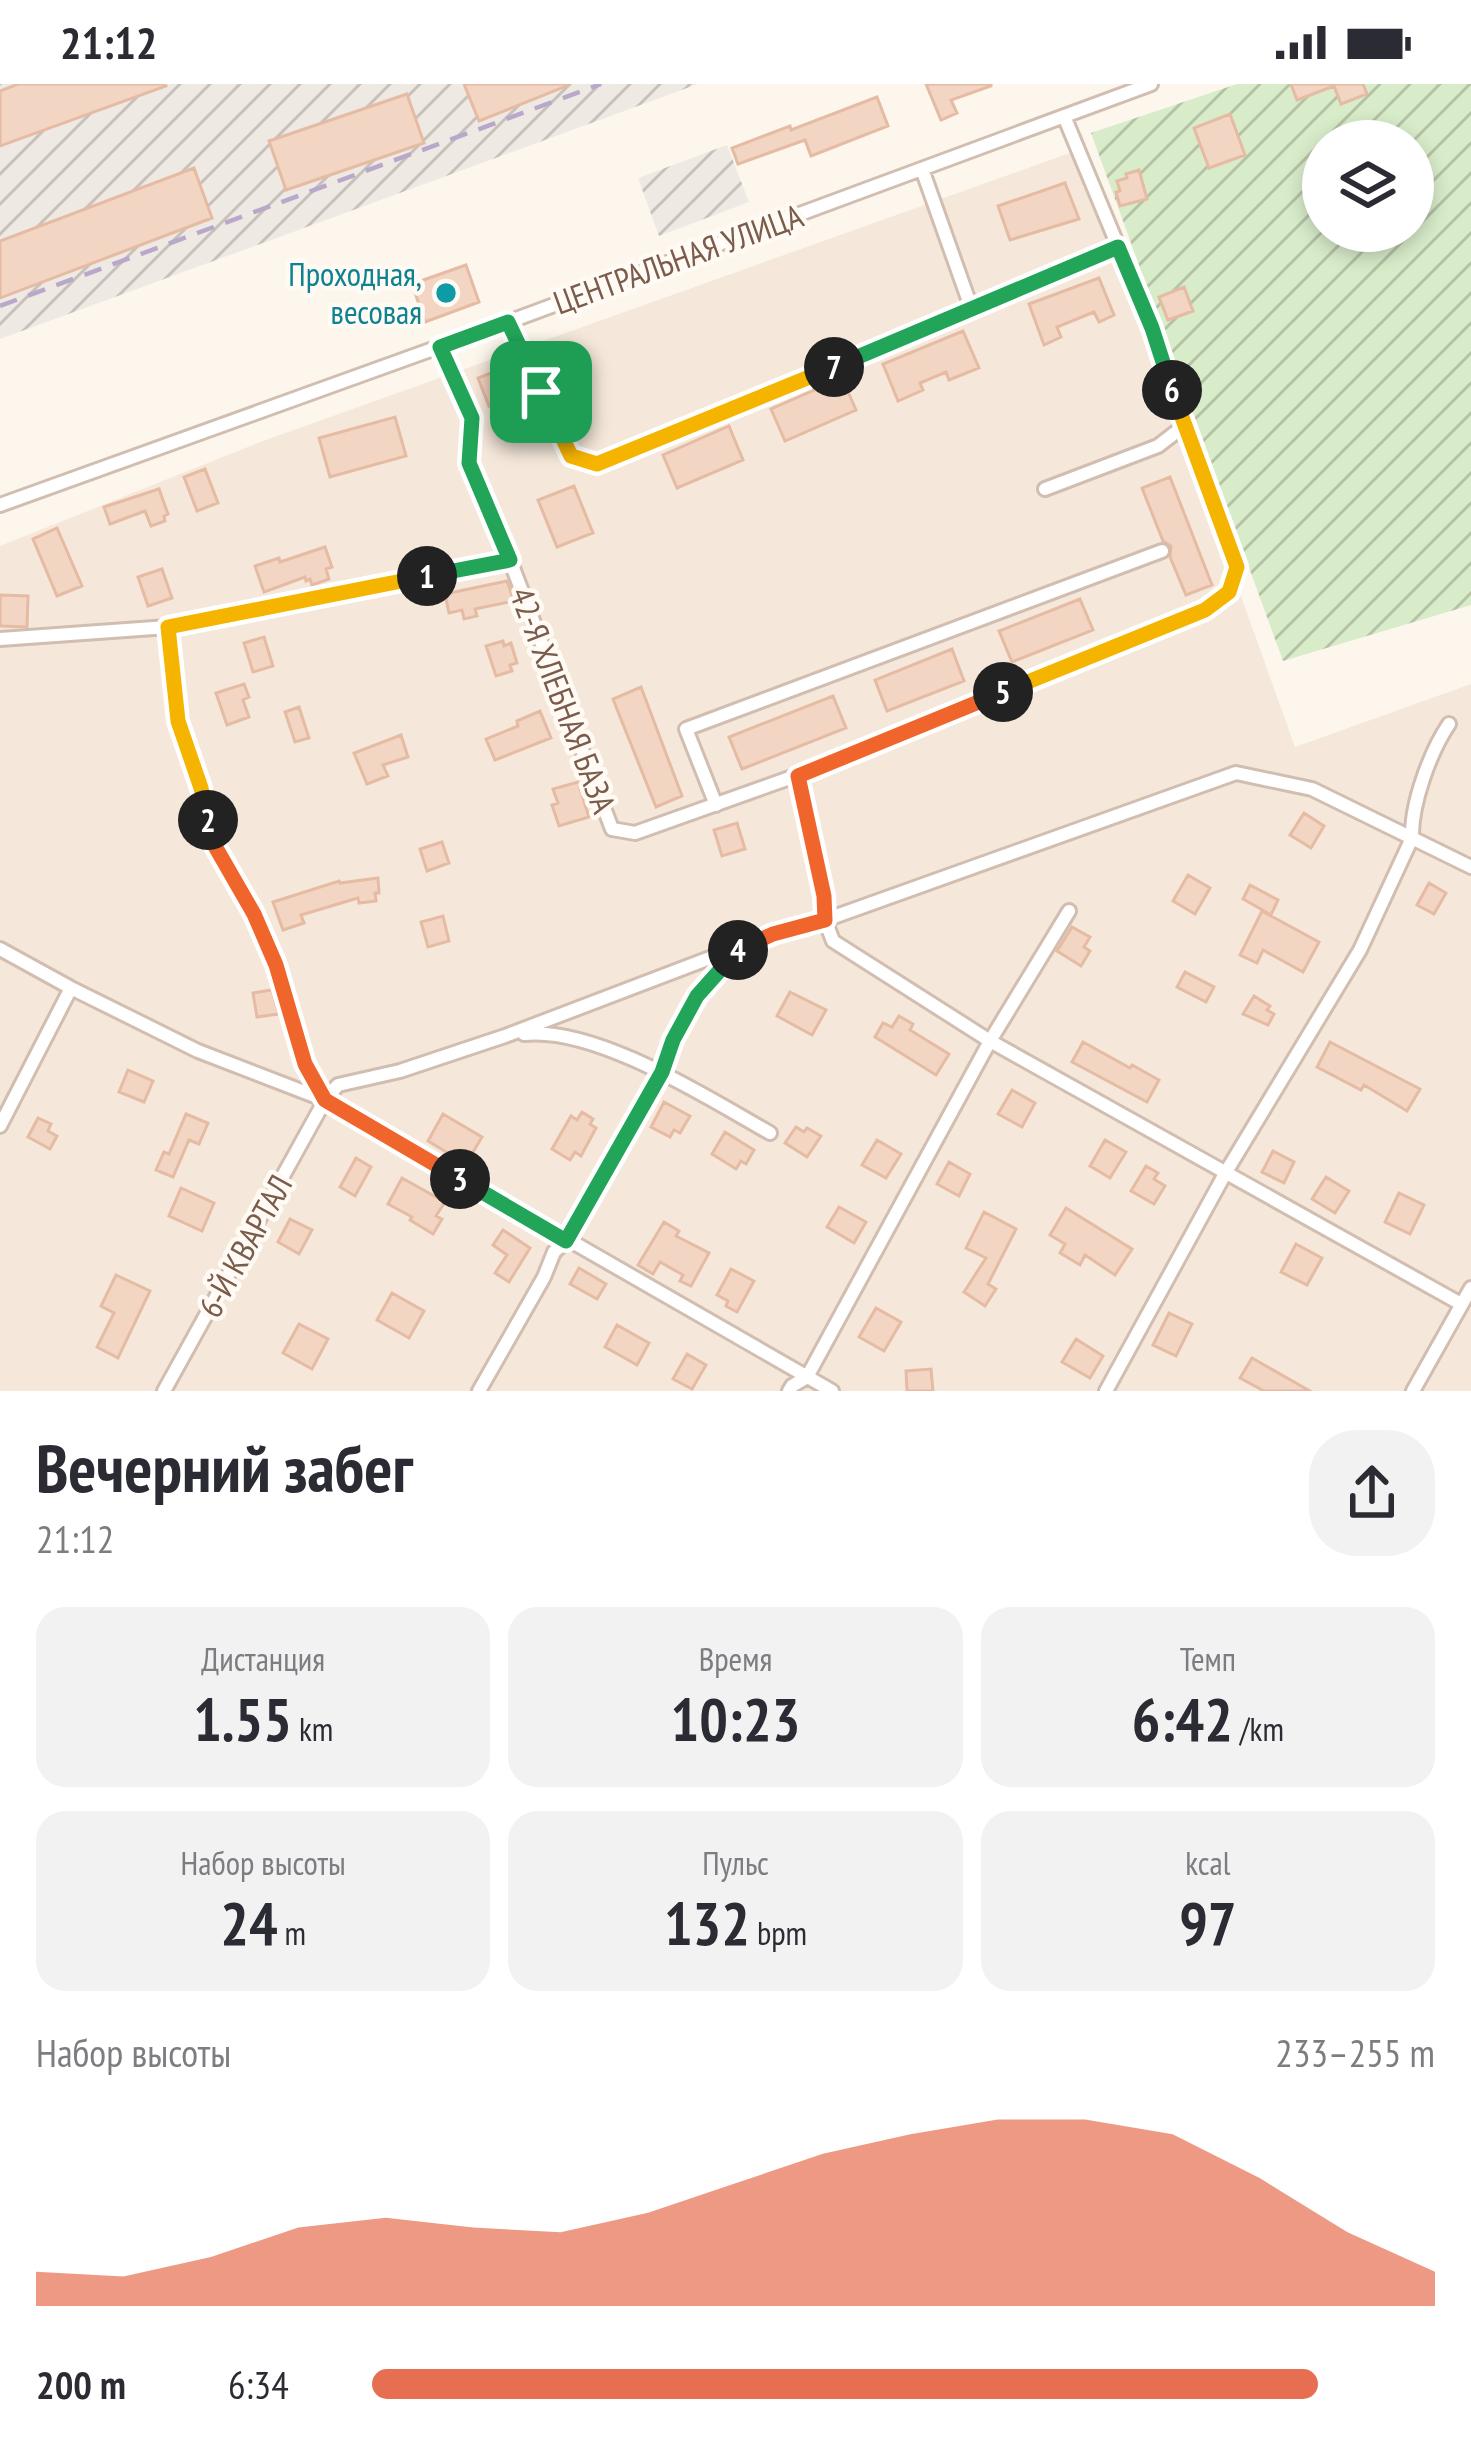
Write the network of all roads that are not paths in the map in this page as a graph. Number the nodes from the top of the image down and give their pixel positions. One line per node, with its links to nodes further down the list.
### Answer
1 (1151, 84): 2 (street, ЦЕНТРАЛЬНАЯ УЛИЦА)
2 (1064, 116): 3 (street, ЦЕНТРАЛЬНАЯ УЛИЦА); 4 (street, 42-Я ХЛЕБНАЯ БАЗА)
3 (922, 169): 5 (street); 6 (street, ЦЕНТРАЛЬНАЯ УЛИЦА)
4 (1118, 247): 5 (street); 8 (street, 42-Я ХЛЕБНАЯ БАЗА)
5 (972, 310): 6 (street)
6 (508, 322): 7 (street, ЦЕНТРАЛЬНАЯ УЛИЦА)
7 (440, 347): 10 (street, ЦЕНТРАЛЬНАЯ УЛИЦА); 12 (street, 42-Я ХЛЕБНАЯ БАЗА)
8 (1184, 426): 9 (street); 16 (street, 42-Я ХЛЕБНАЯ БАЗА)
9 (1045, 489)
10 (0, 505)
11 (1162, 551): 17 (street)
12 (510, 560): 13 (street); 17 (street, 42-Я ХЛЕБНАЯ БАЗА)
13 (168, 627): 14 (street); 28 (street)
14 (0, 639)
15 (1449, 724): 18 (street)
16 (798, 776): 17 (street, 42-Я ХЛЕБНАЯ БАЗА); 21 (street)
17 (716, 805)
18 (1412, 838): 19 (street); 21 (street); 31 (street)
19 (1471, 867)
20 (1069, 911): 26 (street)
21 (825, 920): 23 (street); 26 (street)
22 (0, 949): 24 (street)
23 (736, 950): 25 (street); 27 (street)
24 (71, 988): 28 (street); 29 (street)
25 (505, 1036): 27 (street); 28 (street)
26 (990, 1041): 31 (street); 35 (street)
27 (662, 1072): 30 (street); 32 (street)
28 (325, 1100): 32 (street); 36 (street, 6-Й КВАРТАЛ)
29 (0, 1126)
30 (770, 1133)
31 (1226, 1172): 34 (street); 40 (street)
32 (566, 1241): 35 (street); 37 (street)
33 (1471, 1288): 34 (street)
34 (1461, 1304): 41 (street)
35 (807, 1377): 38 (street); 39 (street)
36 (164, 1391)
37 (479, 1391)
38 (789, 1391)
39 (832, 1391)
40 (1106, 1391)
41 (1413, 1391)

